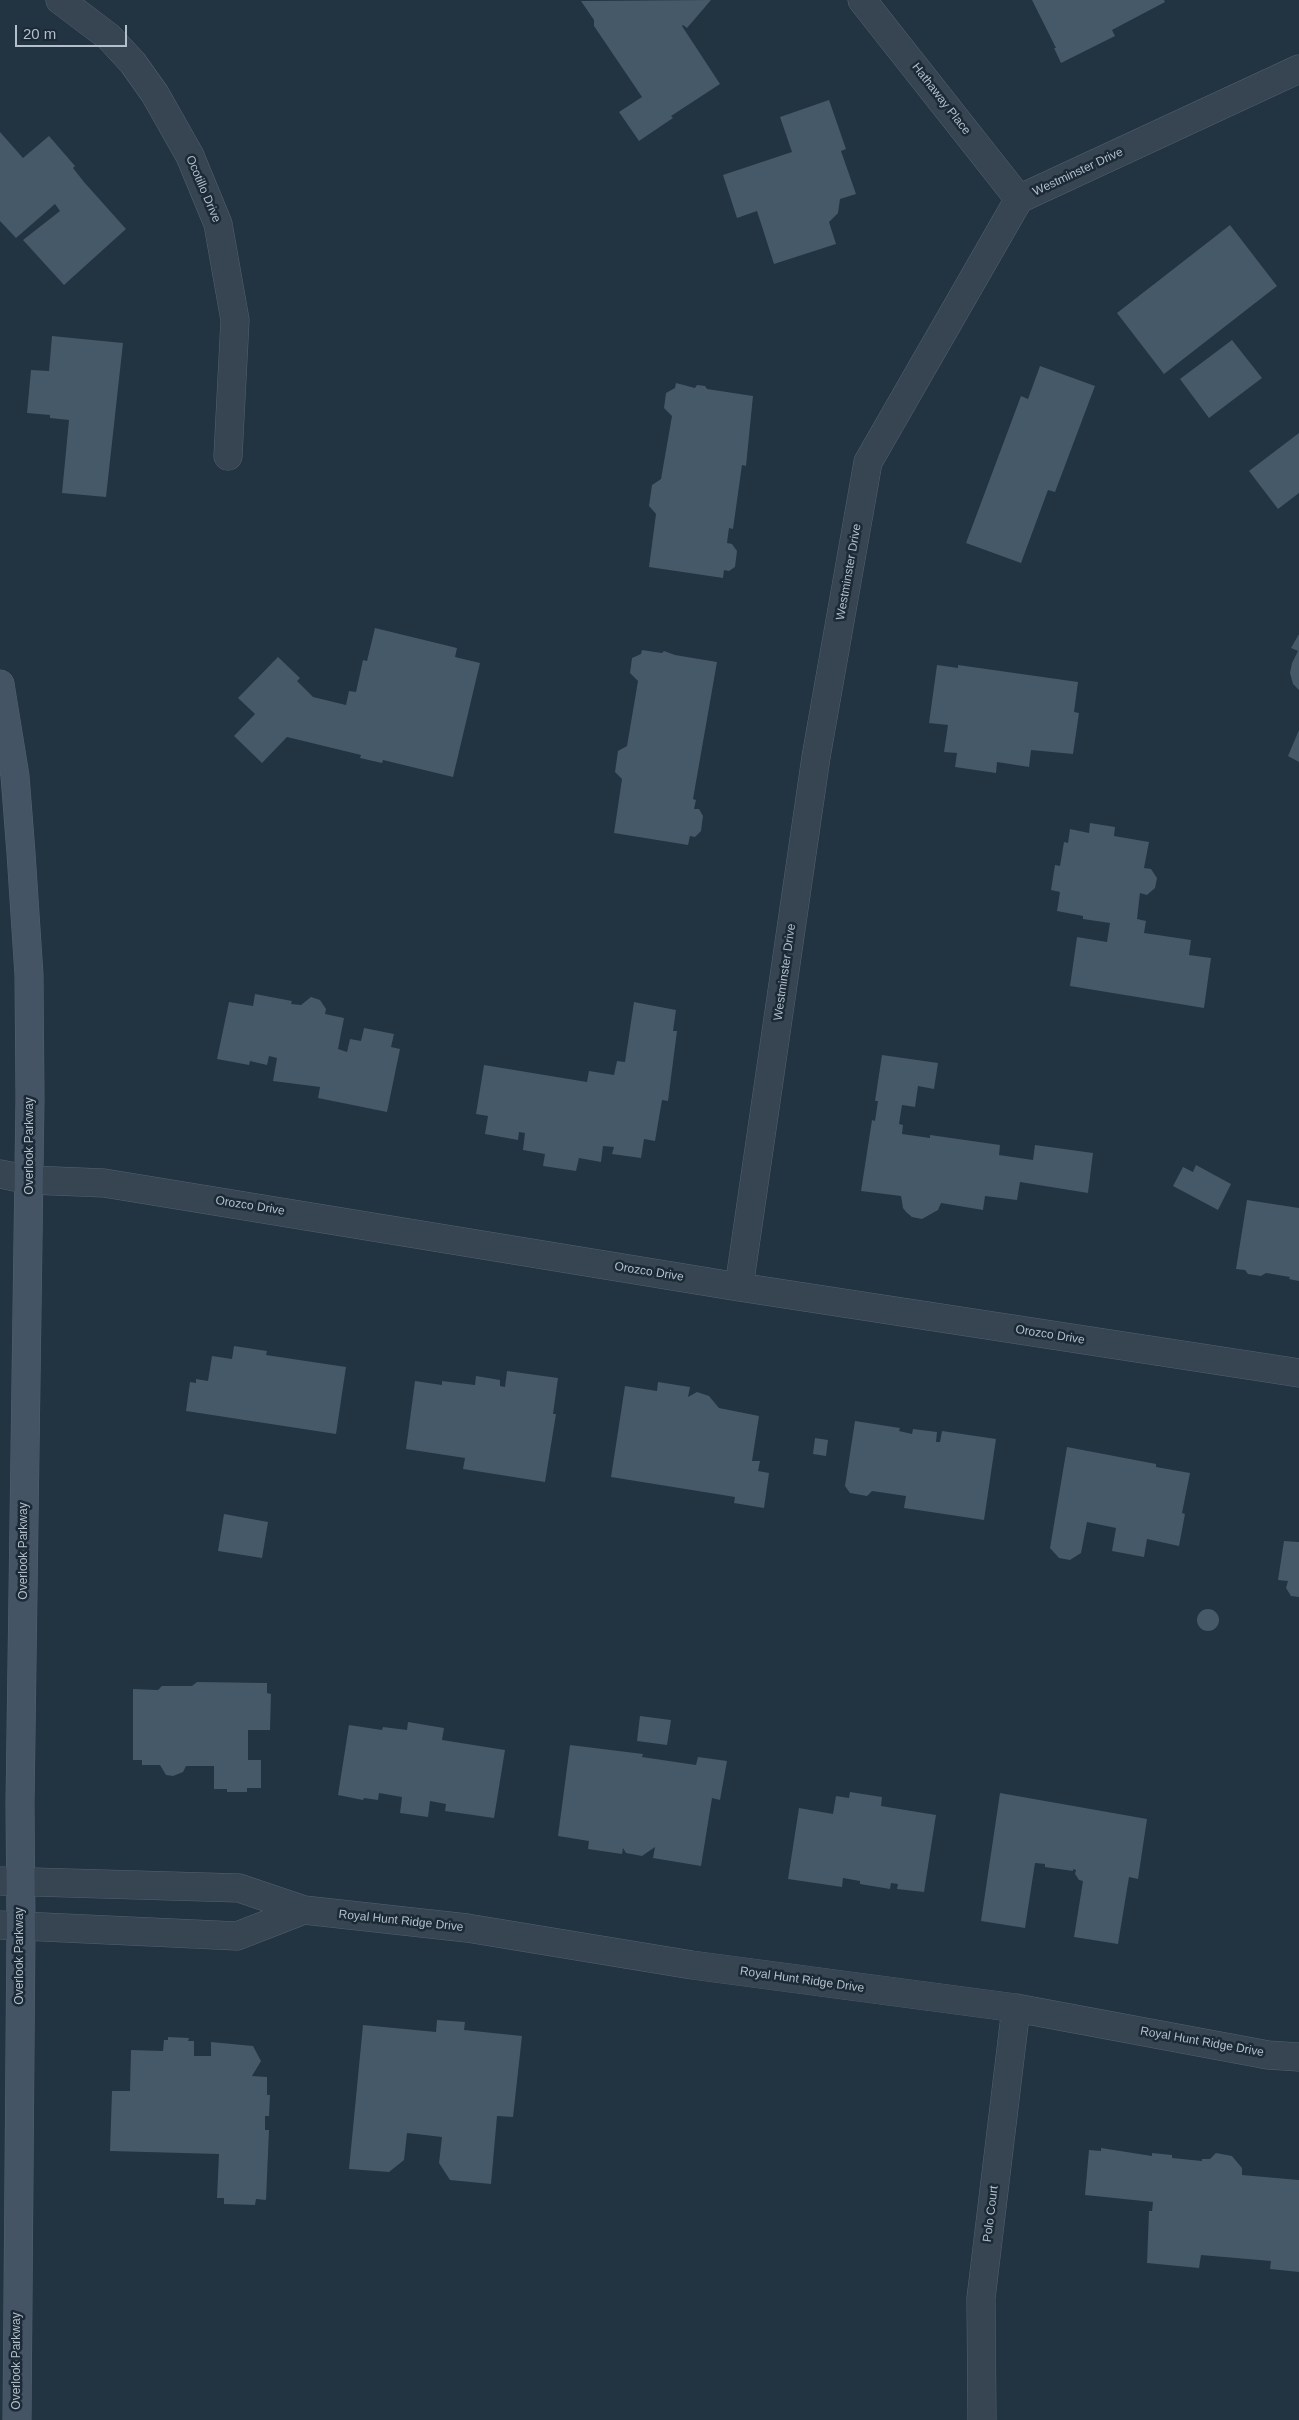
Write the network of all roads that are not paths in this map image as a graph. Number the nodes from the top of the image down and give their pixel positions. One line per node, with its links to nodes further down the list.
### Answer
1 (60, 0): 5 (street, Ocotillo Drive)
2 (862, 0): 4 (street, Hathaway Place)
3 (1299, 69): 4 (street, Westminster Drive)
4 (1019, 199): 9 (street, Westminster Drive)
5 (228, 456)
6 (0, 684): 8 (street, Overlook Parkway)
7 (0, 1174): 8 (street, Orozco Drive)
8 (30, 1180): 9 (street, Orozco Drive); 11 (street, Overlook Parkway)
9 (739, 1287): 10 (street, Orozco Drive)
10 (1299, 1373)
11 (10, 1881): 12 (street, Royal Hunt Ridge Drive); 13 (street, Overlook Parkway)
12 (304, 1910): 13 (street, Royal Hunt Ridge Drive); 14 (street, Royal Hunt Ridge Drive)
13 (11, 1926): 16 (street, Overlook Parkway)
14 (1016, 2008): 15 (street, Royal Hunt Ridge Drive); 17 (street, Polo Court)
15 (1299, 2057)
16 (17, 2420)
17 (982, 2420)

